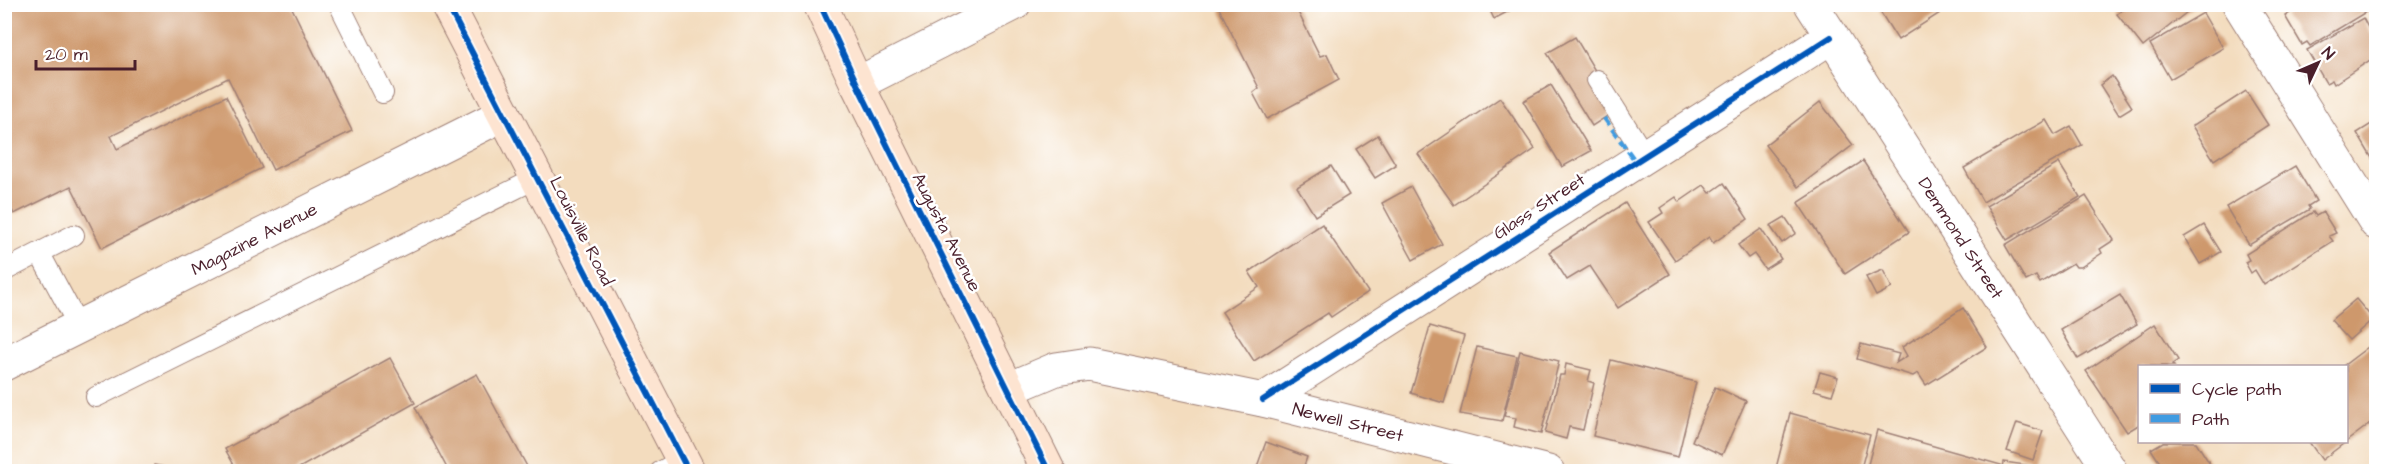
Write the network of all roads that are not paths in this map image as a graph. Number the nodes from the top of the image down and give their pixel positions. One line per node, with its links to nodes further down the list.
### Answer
1 (339, 4): 10 (lane)
2 (447, 4): 11 (main road, Louisville Road)
3 (820, 4): 9 (main road, Augusta Avenue)
4 (1014, 4): 9 (street)
5 (1811, 4): 7 (street, Demmond Street)
6 (2239, 4): 14 (street)
7 (1832, 37): 12 (street, Glass Street); 26 (street, Demmond Street)
8 (1598, 80): 12 (lane)
9 (856, 84): 20 (main road, Augusta Avenue)
10 (383, 93)
11 (504, 114): 13 (main road, Louisville Road); 18 (street, Magazine Avenue)
12 (1645, 156): 22 (street, Glass Street)
13 (537, 178): 21 (lane); 23 (main road, Louisville Road)
14 (2376, 223)
15 (74, 235): 16 (lane)
16 (40, 254): 17 (lane); 18 (lane)
17 (4, 271)
18 (79, 327): 19 (street, Magazine Avenue)
19 (4, 364)
20 (1009, 389): 22 (street, Newell Street); 24 (main road, Augusta Avenue)
21 (96, 398)
22 (1263, 400): 25 (street, Newell Street)
23 (677, 467)
24 (1049, 471)
25 (1548, 471)
26 (2111, 471)

